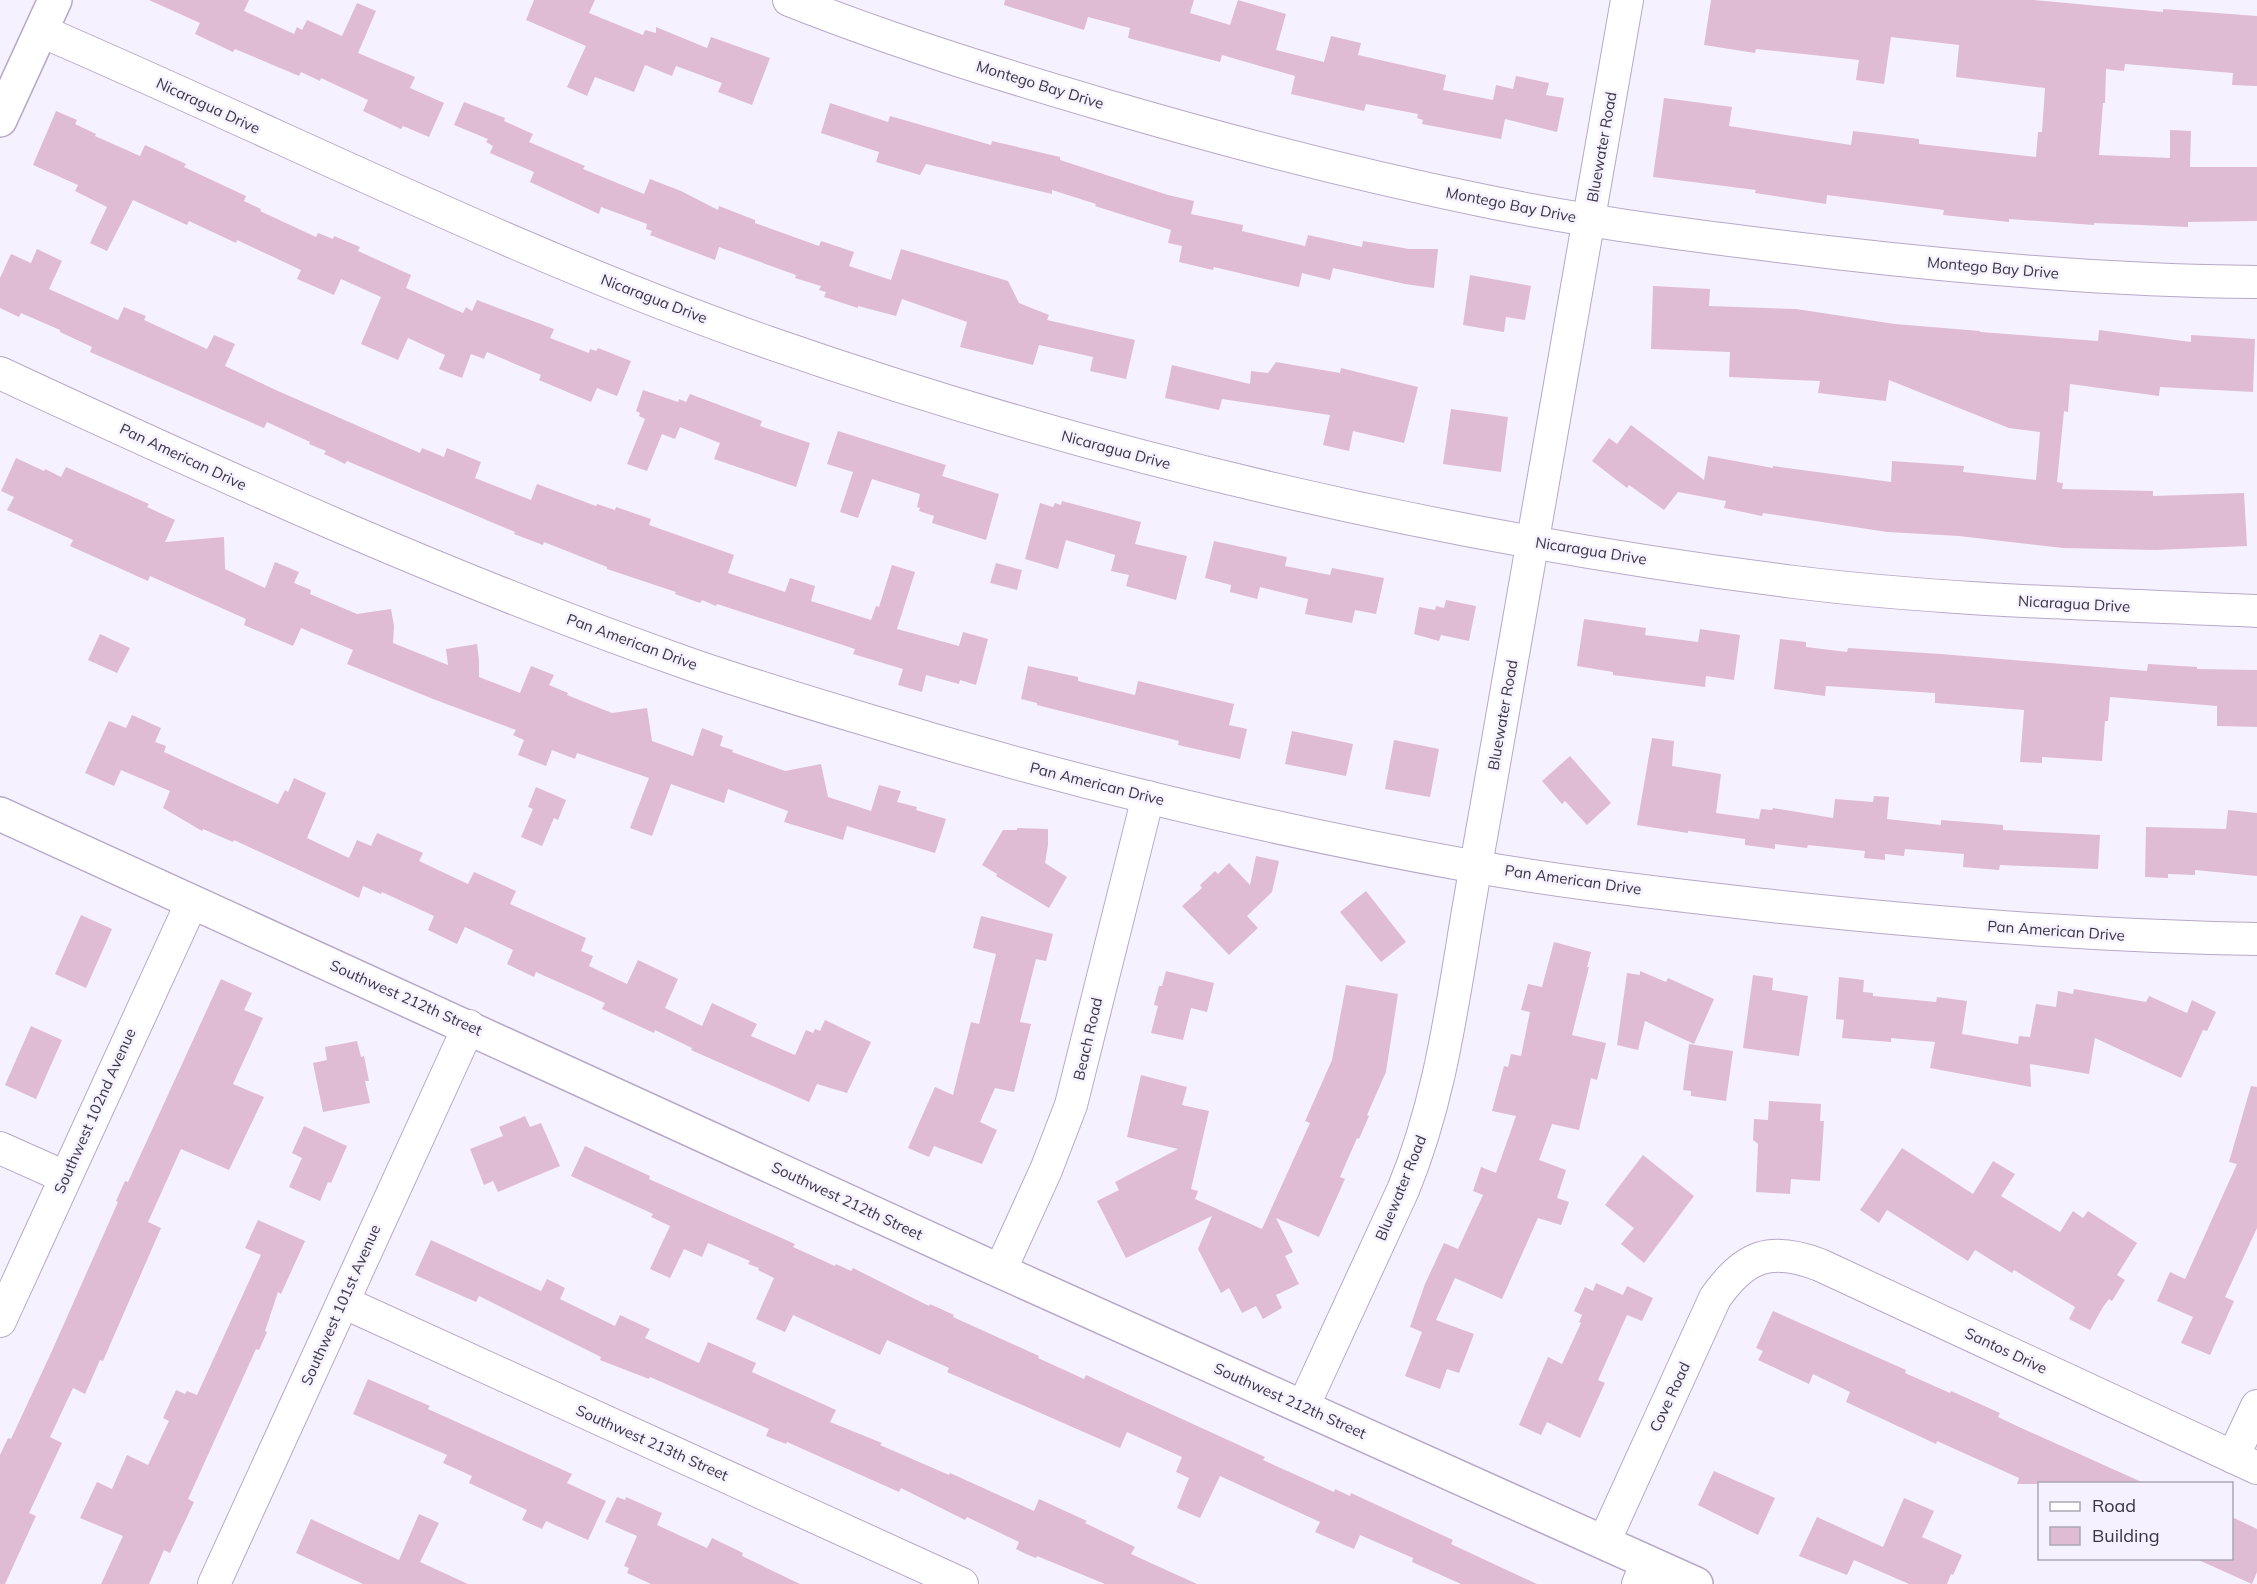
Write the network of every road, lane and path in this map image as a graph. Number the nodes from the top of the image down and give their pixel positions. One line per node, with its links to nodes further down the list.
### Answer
1 (55, 0): 4 (street)
2 (789, 0): 7 (street, Montego Bay Drive)
3 (1628, 0): 7 (street, Bluewater Road)
4 (41, 32): 5 (street); 10 (street, Nicaragua Drive)
5 (9, 76): 6 (street)
6 (0, 120)
7 (1589, 219): 8 (street, Montego Bay Drive); 10 (street, Bluewater Road)
8 (2257, 282)
9 (0, 373): 12 (street, Pan American Drive)
10 (1535, 542): 11 (street, Nicaragua Drive); 14 (street, Bluewater Road)
11 (2257, 611)
12 (1148, 797): 14 (street, Pan American Drive); 21 (street, Beach Road)
13 (0, 814): 15 (street, Southwest 212th Street)
14 (1476, 867): 16 (street, Pan American Drive); 25 (street, Bluewater Road)
15 (192, 902): 17 (street, Southwest 212th Street); 19 (street, Southwest 102nd Avenue)
16 (2257, 939)
17 (469, 1026): 21 (street, Southwest 212th Street); 22 (street, Southwest 101st Avenue)
18 (0, 1148): 19 (street)
19 (65, 1178): 23 (street, Southwest 102nd Avenue)
20 (1751, 1262): 26 (street, Santos Drive); 27 (street, Cove Road)
21 (1000, 1271): 25 (street, Southwest 212th Street)
22 (343, 1302): 29 (street, Southwest 101st Avenue); 30 (street, Southwest 213th Street)
23 (0, 1321)
24 (2257, 1406): 26 (street)
25 (1303, 1407): 27 (street, Southwest 212th Street)
26 (2245, 1462)
27 (1604, 1542): 28 (street, Southwest 212th Street)
28 (1643, 1573): 31 (street, Southwest 212th Street)
29 (218, 1583)
30 (962, 1584)
31 (1696, 1584)

